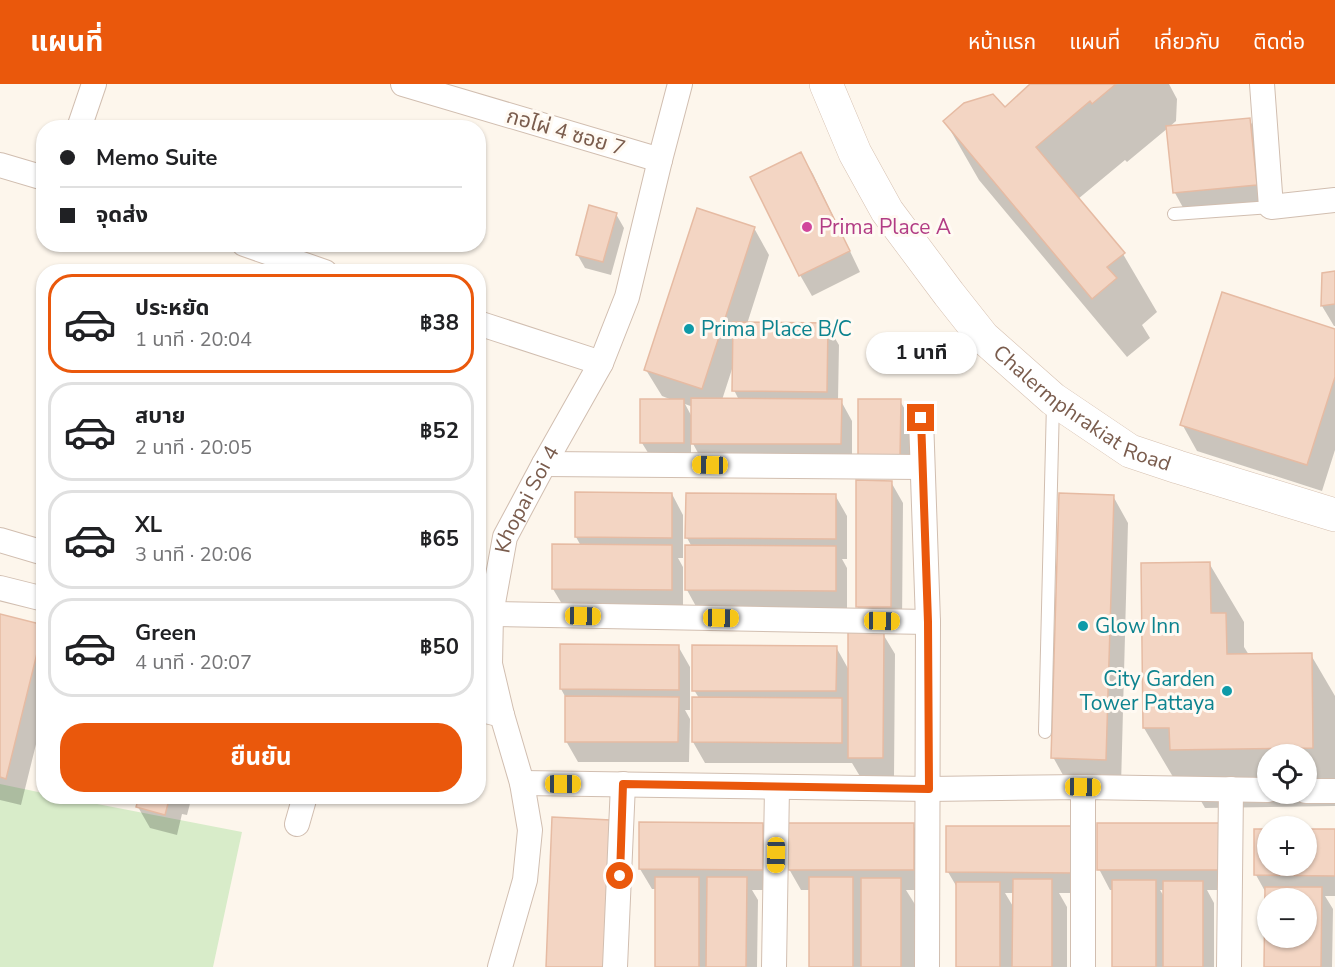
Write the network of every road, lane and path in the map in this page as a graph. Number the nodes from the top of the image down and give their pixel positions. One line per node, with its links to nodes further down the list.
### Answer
1 (94, 84): 6 (street)
2 (403, 84): 7 (street, กอไผ่ 4 ซอย 7)
3 (680, 84): 7 (street, Khopai Soi 4)
4 (826, 84): 17 (main road, Chalermphrakiat Road)
5 (1262, 84): 11 (street)
6 (82, 120)
7 (660, 160): 16 (street, Khopai Soi 4)
8 (0, 165): 9 (street)
9 (36, 176)
10 (1335, 200): 11 (street)
11 (1271, 207): 12 (lane)
12 (1174, 214)
13 (267, 252): 14 (street)
14 (302, 264)
15 (486, 326): 16 (street)
16 (601, 363): 19 (street, Khopai Soi 4)
17 (1053, 399): 21 (main road, Chalermphrakiat Road); 32 (lane)
18 (921, 418): 20 (street)
19 (544, 464): 20 (street); 26 (street, Khopai Soi 4)
20 (922, 467): 28 (street)
21 (1335, 515)
22 (0, 540): 23 (street)
23 (36, 551)
24 (0, 588): 25 (street)
25 (36, 597)
26 (486, 609)
27 (486, 613): 28 (street)
28 (928, 622): 37 (street)
29 (486, 623): 31 (street, Khopai Soi 4)
30 (486, 711): 31 (street)
31 (502, 715): 33 (street, Khopai Soi 4)
32 (1045, 732)
33 (522, 783): 34 (street); 44 (street, Khopai Soi 4)
34 (623, 784): 35 (street); 45 (street)
35 (777, 787): 37 (street); 46 (street)
36 (1083, 787): 37 (street); 38 (street); 48 (street)
37 (929, 789): 47 (street)
38 (1231, 789): 39 (street); 49 (street)
39 (1257, 790)
40 (1317, 790): 41 (street)
41 (1335, 791)
42 (302, 804): 43 (street)
43 (297, 824)
44 (500, 967)
45 (615, 967)
46 (774, 967)
47 (927, 967)
48 (1083, 967)
49 (1229, 967)

